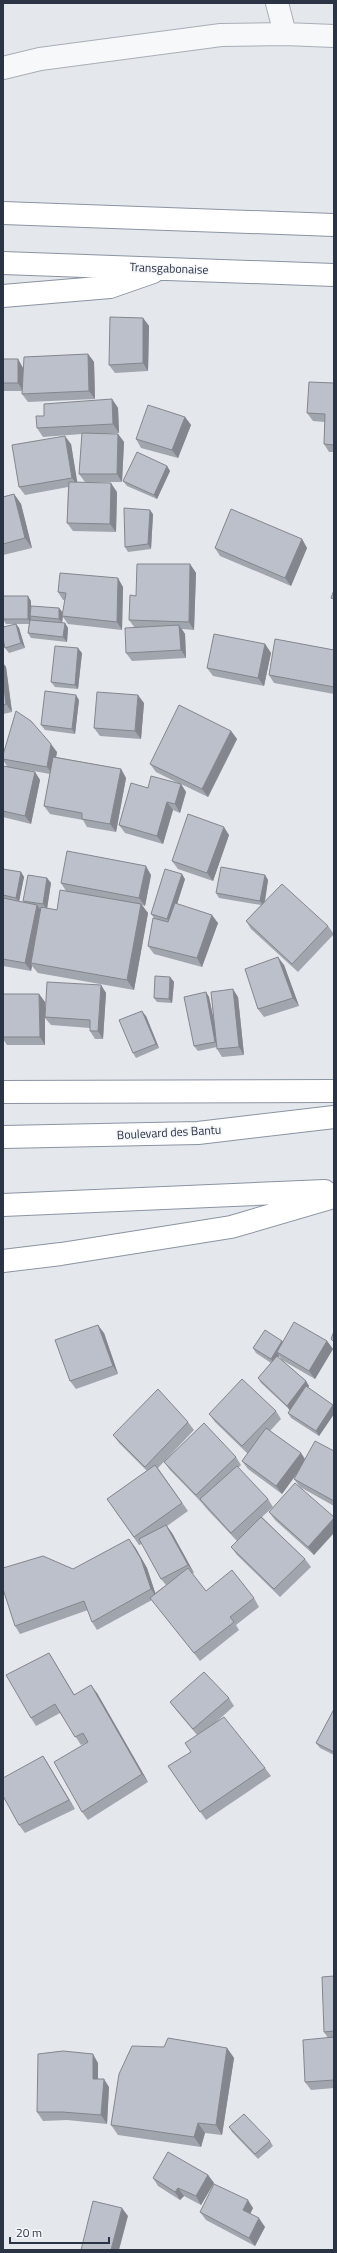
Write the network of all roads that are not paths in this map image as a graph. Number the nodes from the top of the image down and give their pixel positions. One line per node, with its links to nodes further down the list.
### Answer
1 (277, 3): 2 (street)
2 (285, 34): 3 (street); 4 (street)
3 (334, 36)
4 (3, 68)
5 (3, 213): 6 (highway)
6 (334, 225)
7 (3, 262): 8 (highway, Transgabonaise)
8 (164, 268): 9 (highway, Transgabonaise); 10 (highway)
9 (334, 275)
10 (3, 296)
11 (334, 1091): 12 (highway)
12 (3, 1092)
13 (334, 1117): 14 (highway, Boulevard des Bantu)
14 (3, 1137)
15 (334, 1191): 17 (highway)
16 (334, 1197): 18 (highway)
17 (3, 1205)
18 (3, 1261)

